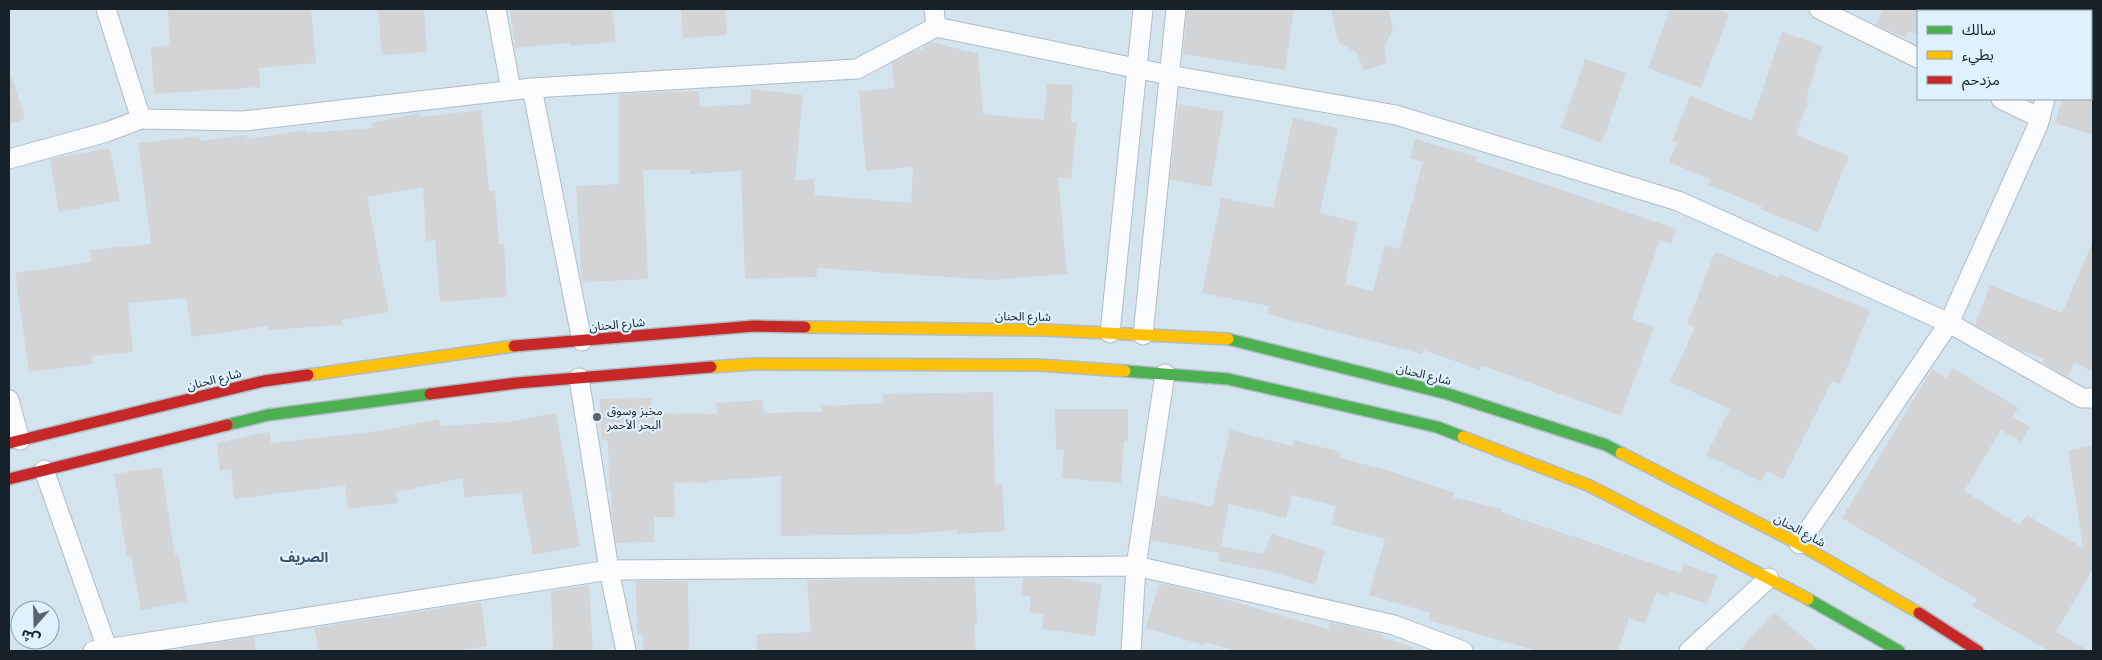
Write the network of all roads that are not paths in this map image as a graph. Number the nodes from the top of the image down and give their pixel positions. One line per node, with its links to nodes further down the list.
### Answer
1 (106, 9): 15 (street)
2 (496, 9): 11 (street)
3 (1143, 9): 8 (street)
4 (1176, 9): 9 (street)
5 (1818, 9): 7 (street)
6 (935, 18): 8 (street); 10 (street)
7 (1917, 58)
8 (1137, 68): 9 (street); 18 (street)
9 (1170, 75): 17 (street); 19 (street)
10 (532, 88): 11 (street); 20 (street)
11 (511, 90): 15 (street)
12 (2003, 100): 14 (street)
13 (2045, 100): 14 (street)
14 (2040, 118): 17 (street)
15 (141, 119): 16 (street)
16 (9, 159)
17 (1949, 323): 23 (street); 28 (street)
18 (1110, 333): 19 (main road, شارع الحنان); 20 (main road, شارع الحنان)
19 (1143, 335): 28 (main road, شارع الحنان)
20 (582, 340): 25 (main road, شارع الحنان)
21 (1165, 374): 22 (main road); 29 (street); 31 (main road)
22 (578, 378): 26 (main road); 30 (street)
23 (2093, 398)
24 (9, 400): 25 (street)
25 (14, 441)
26 (44, 470): 27 (main road); 32 (street)
27 (9, 479)
28 (1799, 544): 38 (main road, شارع الحنان)
29 (1136, 566): 30 (street); 34 (street); 35 (street)
30 (609, 570): 32 (street); 33 (street)
31 (1769, 578): 36 (street); 37 (main road)
32 (102, 650)
33 (626, 651)
34 (1131, 651)
35 (1463, 651)
36 (1688, 651)
37 (1899, 651)
38 (1978, 651)

